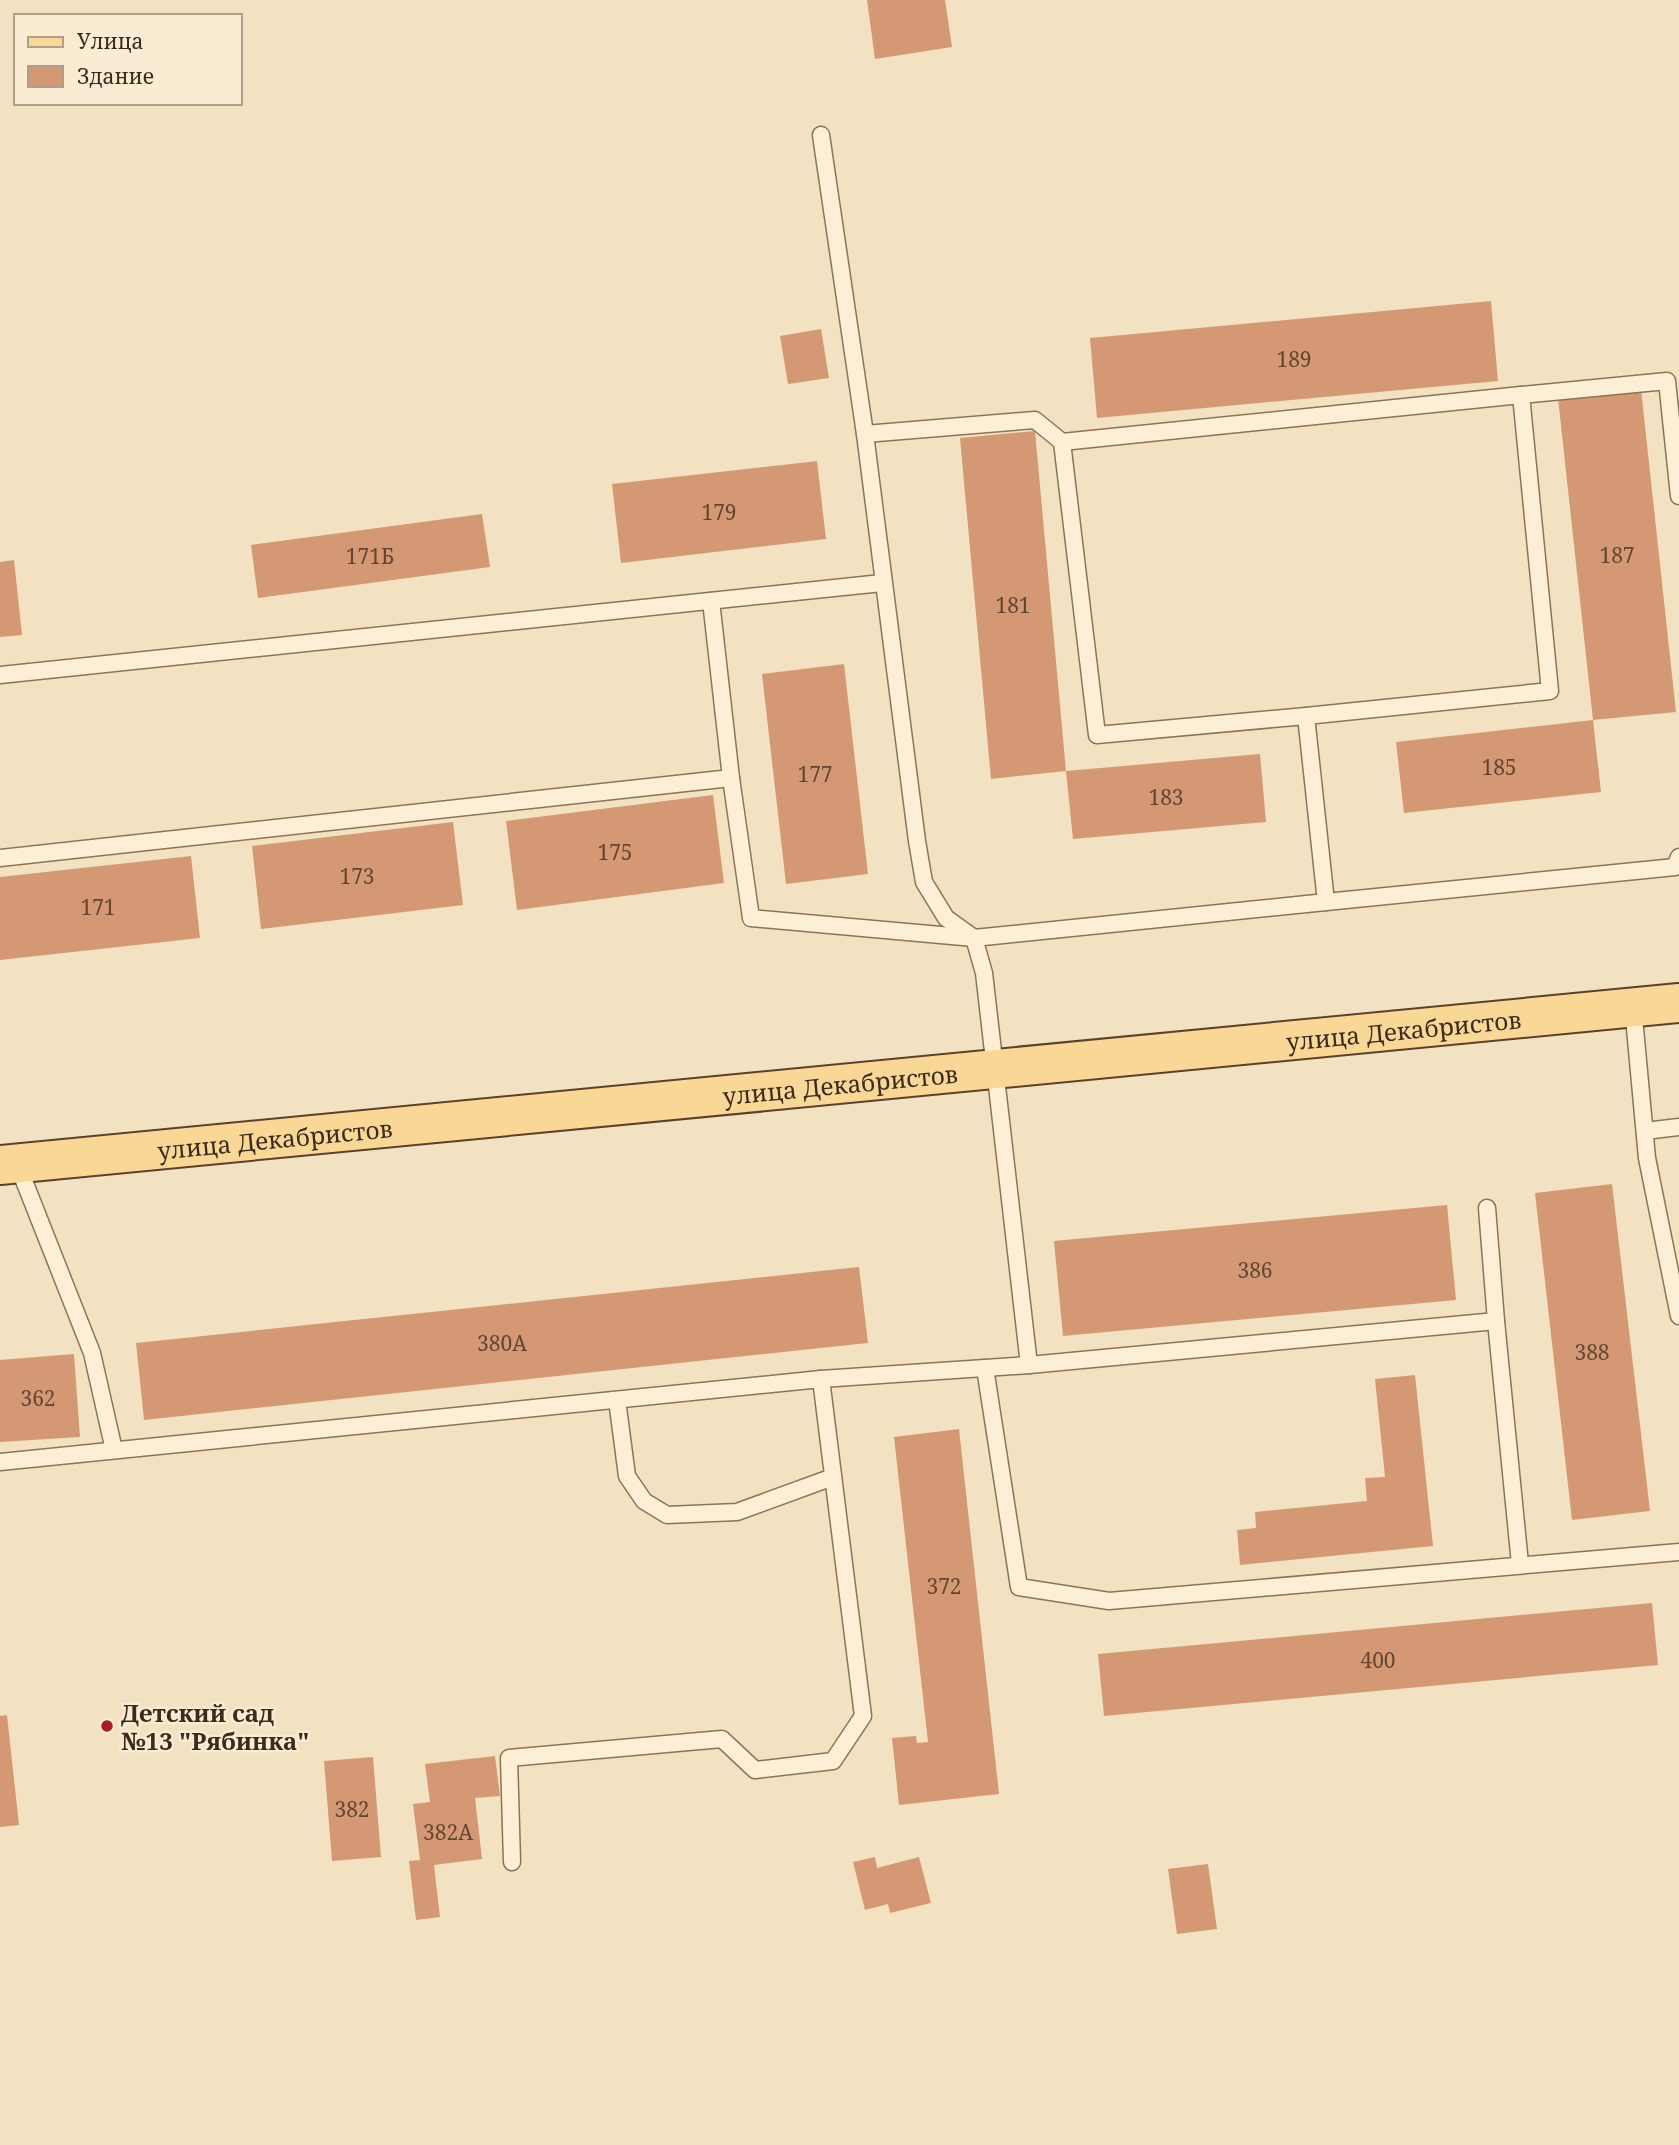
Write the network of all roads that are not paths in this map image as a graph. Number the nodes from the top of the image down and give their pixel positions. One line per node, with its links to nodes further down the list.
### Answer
1 (821, 135): 3 (lane)
2 (1521, 395): 4 (lane); 5 (lane); 9 (lane)
3 (865, 434): 4 (lane); 6 (lane)
4 (1062, 442): 9 (lane)
5 (1679, 496)
6 (882, 583): 7 (lane); 14 (lane)
7 (711, 601): 8 (lane); 10 (lane)
8 (0, 675)
9 (1306, 716): 13 (lane)
10 (731, 778): 12 (lane); 14 (lane)
11 (1679, 857): 13 (lane)
12 (0, 858)
13 (1326, 902): 14 (lane)
14 (974, 938): 17 (lane)
15 (1679, 1003): 16 (main road, улица Декабристов)
16 (1633, 1007): 17 (main road, улица Декабристов); 19 (lane)
17 (993, 1069): 20 (main road, улица Декабристов); 24 (lane)
18 (1679, 1127): 19 (lane)
19 (1645, 1131): 22 (lane)
20 (8, 1164): 28 (lane)
21 (1487, 1208): 23 (lane)
22 (1678, 1306)
23 (1496, 1321): 24 (lane); 32 (lane)
24 (1029, 1365): 25 (lane)
25 (985, 1368): 26 (lane); 32 (lane)
26 (821, 1379): 27 (lane); 30 (lane)
27 (617, 1400): 28 (lane); 30 (lane)
28 (114, 1450): 29 (lane)
29 (0, 1462)
30 (833, 1477): 33 (lane)
31 (1679, 1552): 32 (lane)
32 (1520, 1563)
33 (512, 1862)

